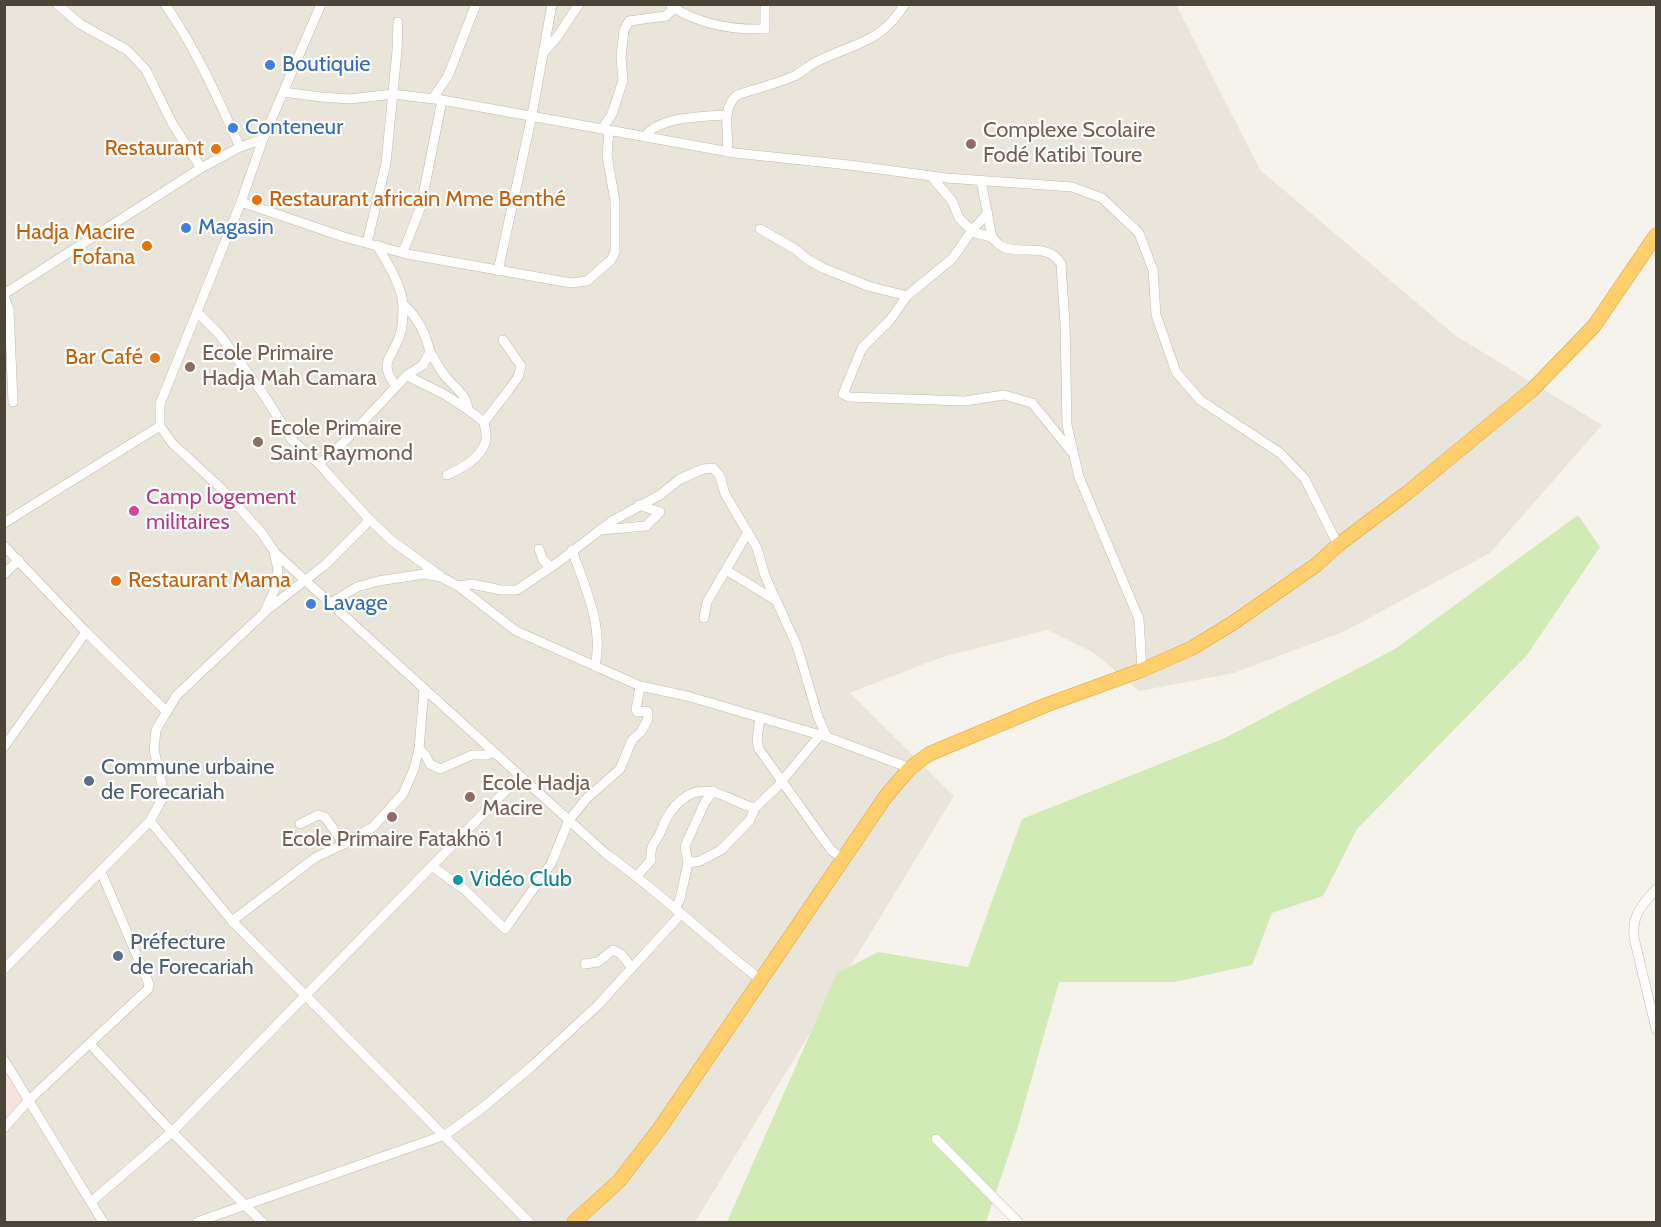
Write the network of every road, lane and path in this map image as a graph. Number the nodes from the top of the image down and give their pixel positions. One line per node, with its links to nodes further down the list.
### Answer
1 (57, 4): 22 (street)
2 (165, 4): 20 (street)
3 (321, 4): 12 (street)
4 (476, 4): 14 (street)
5 (552, 4): 11 (street)
6 (579, 4): 11 (street)
7 (765, 4): 9 (street)
8 (905, 4): 16 (street)
9 (672, 6): 17 (street)
10 (398, 22): 13 (street)
11 (543, 53): 15 (street)
12 (283, 92): 13 (street); 19 (street)
13 (393, 94): 14 (street); 31 (street)
14 (438, 99): 15 (street); 32 (street)
15 (532, 115): 17 (street); 33 (street)
16 (725, 115): 18 (street); 21 (street)
17 (606, 129): 18 (street); 33 (street)
18 (645, 137): 21 (street)
19 (263, 139): 20 (street); 25 (street)
20 (240, 147): 22 (street)
21 (727, 152): 23 (street)
22 (201, 168): 34 (street)
23 (932, 177): 24 (street); 28 (street)
24 (981, 181): 26 (street); 54 (street)
25 (242, 202): 31 (street); 37 (street)
26 (988, 213): 28 (street); 30 (street)
27 (760, 230): 35 (street)
28 (972, 230): 30 (street); 35 (street)
29 (1656, 235): 54 (highway)
30 (992, 237): 46 (street)
31 (372, 244): 32 (street); 36 (street)
32 (402, 252): 33 (street)
33 (498, 271)
34 (4, 295): 42 (street)
35 (907, 296): 46 (street)
36 (403, 304): 39 (street); 41 (street)
37 (197, 312): 45 (street); 47 (street)
38 (503, 340): 44 (street)
39 (430, 352): 40 (street); 43 (street)
40 (407, 375): 41 (street); 43 (street)
41 (396, 386): 47 (street)
42 (13, 402)
43 (468, 409): 44 (street)
44 (484, 422): 48 (street)
45 (160, 426): 51 (street); 58 (street)
46 (1072, 452): 72 (street)
47 (319, 464): 50 (street)
48 (447, 476)
49 (639, 505): 52 (street); 52 (street); 53 (street)
50 (368, 518): 63 (street); 64 (street)
51 (4, 524)
52 (600, 531): 57 (street)
53 (748, 532): 61 (street); 66 (street)
54 (1338, 545): 72 (highway)
55 (4, 546): 59 (street)
56 (539, 549): 60 (street)
57 (572, 550): 60 (street); 71 (street)
58 (274, 551): 64 (street); 68 (street)
59 (19, 560): 62 (street); 70 (street)
60 (550, 567): 65 (street)
61 (726, 570): 66 (street); 69 (street)
62 (4, 574)
63 (441, 577): 65 (street); 67 (street)
64 (306, 579): 67 (street); 68 (street)
65 (458, 586): 71 (street)
66 (776, 600): 77 (street)
67 (330, 604): 74 (street)
68 (264, 613): 75 (street)
69 (704, 618)
70 (86, 632): 75 (street); 78 (street)
71 (595, 666): 73 (street)
72 (1142, 670): 81 (highway)
73 (640, 686): 76 (street); 86 (street)
74 (424, 689): 79 (street); 80 (street)
75 (167, 712): 87 (street)
76 (760, 717): 77 (street); 83 (street)
77 (824, 736): 81 (street); 83 (street)
78 (4, 747)
79 (419, 749): 80 (street); 89 (street)
80 (494, 753): 82 (street)
81 (909, 768): 90 (highway)
82 (520, 776): 86 (street); 92 (street)
83 (783, 780): 85 (street); 90 (street)
84 (713, 792): 85 (street); 91 (street); 94 (street)
85 (755, 808): 91 (street)
86 (569, 819): 92 (street); 94 (street)
87 (150, 821): 93 (street); 97 (street)
88 (300, 824): 89 (street)
89 (344, 844): 97 (street)
90 (843, 859): 101 (highway)
91 (688, 863): 96 (street)
92 (433, 867): 102 (street)
93 (100, 872): 100 (street); 104 (street)
94 (637, 876): 96 (street)
95 (1656, 889): 103 (street)
96 (678, 912): 99 (street); 101 (street)
97 (232, 921): 102 (street)
98 (585, 964): 99 (street)
99 (632, 968): 109 (street)
100 (4, 969)
101 (761, 980): 117 (highway)
102 (305, 996): 108 (street); 109 (street)
103 (1656, 1029)
104 (90, 1044): 106 (street); 108 (street)
105 (4, 1060): 106 (street)
106 (28, 1101): 107 (street); 111 (street)
107 (4, 1128)
108 (172, 1132): 111 (street); 112 (street)
109 (445, 1135): 112 (street); 116 (street)
110 (936, 1139): 118 (street)
111 (91, 1202): 113 (street)
112 (244, 1206): 114 (street); 115 (street)
113 (103, 1222)
114 (197, 1222)
115 (262, 1222)
116 (529, 1222)
117 (574, 1222)
118 (1018, 1222)

